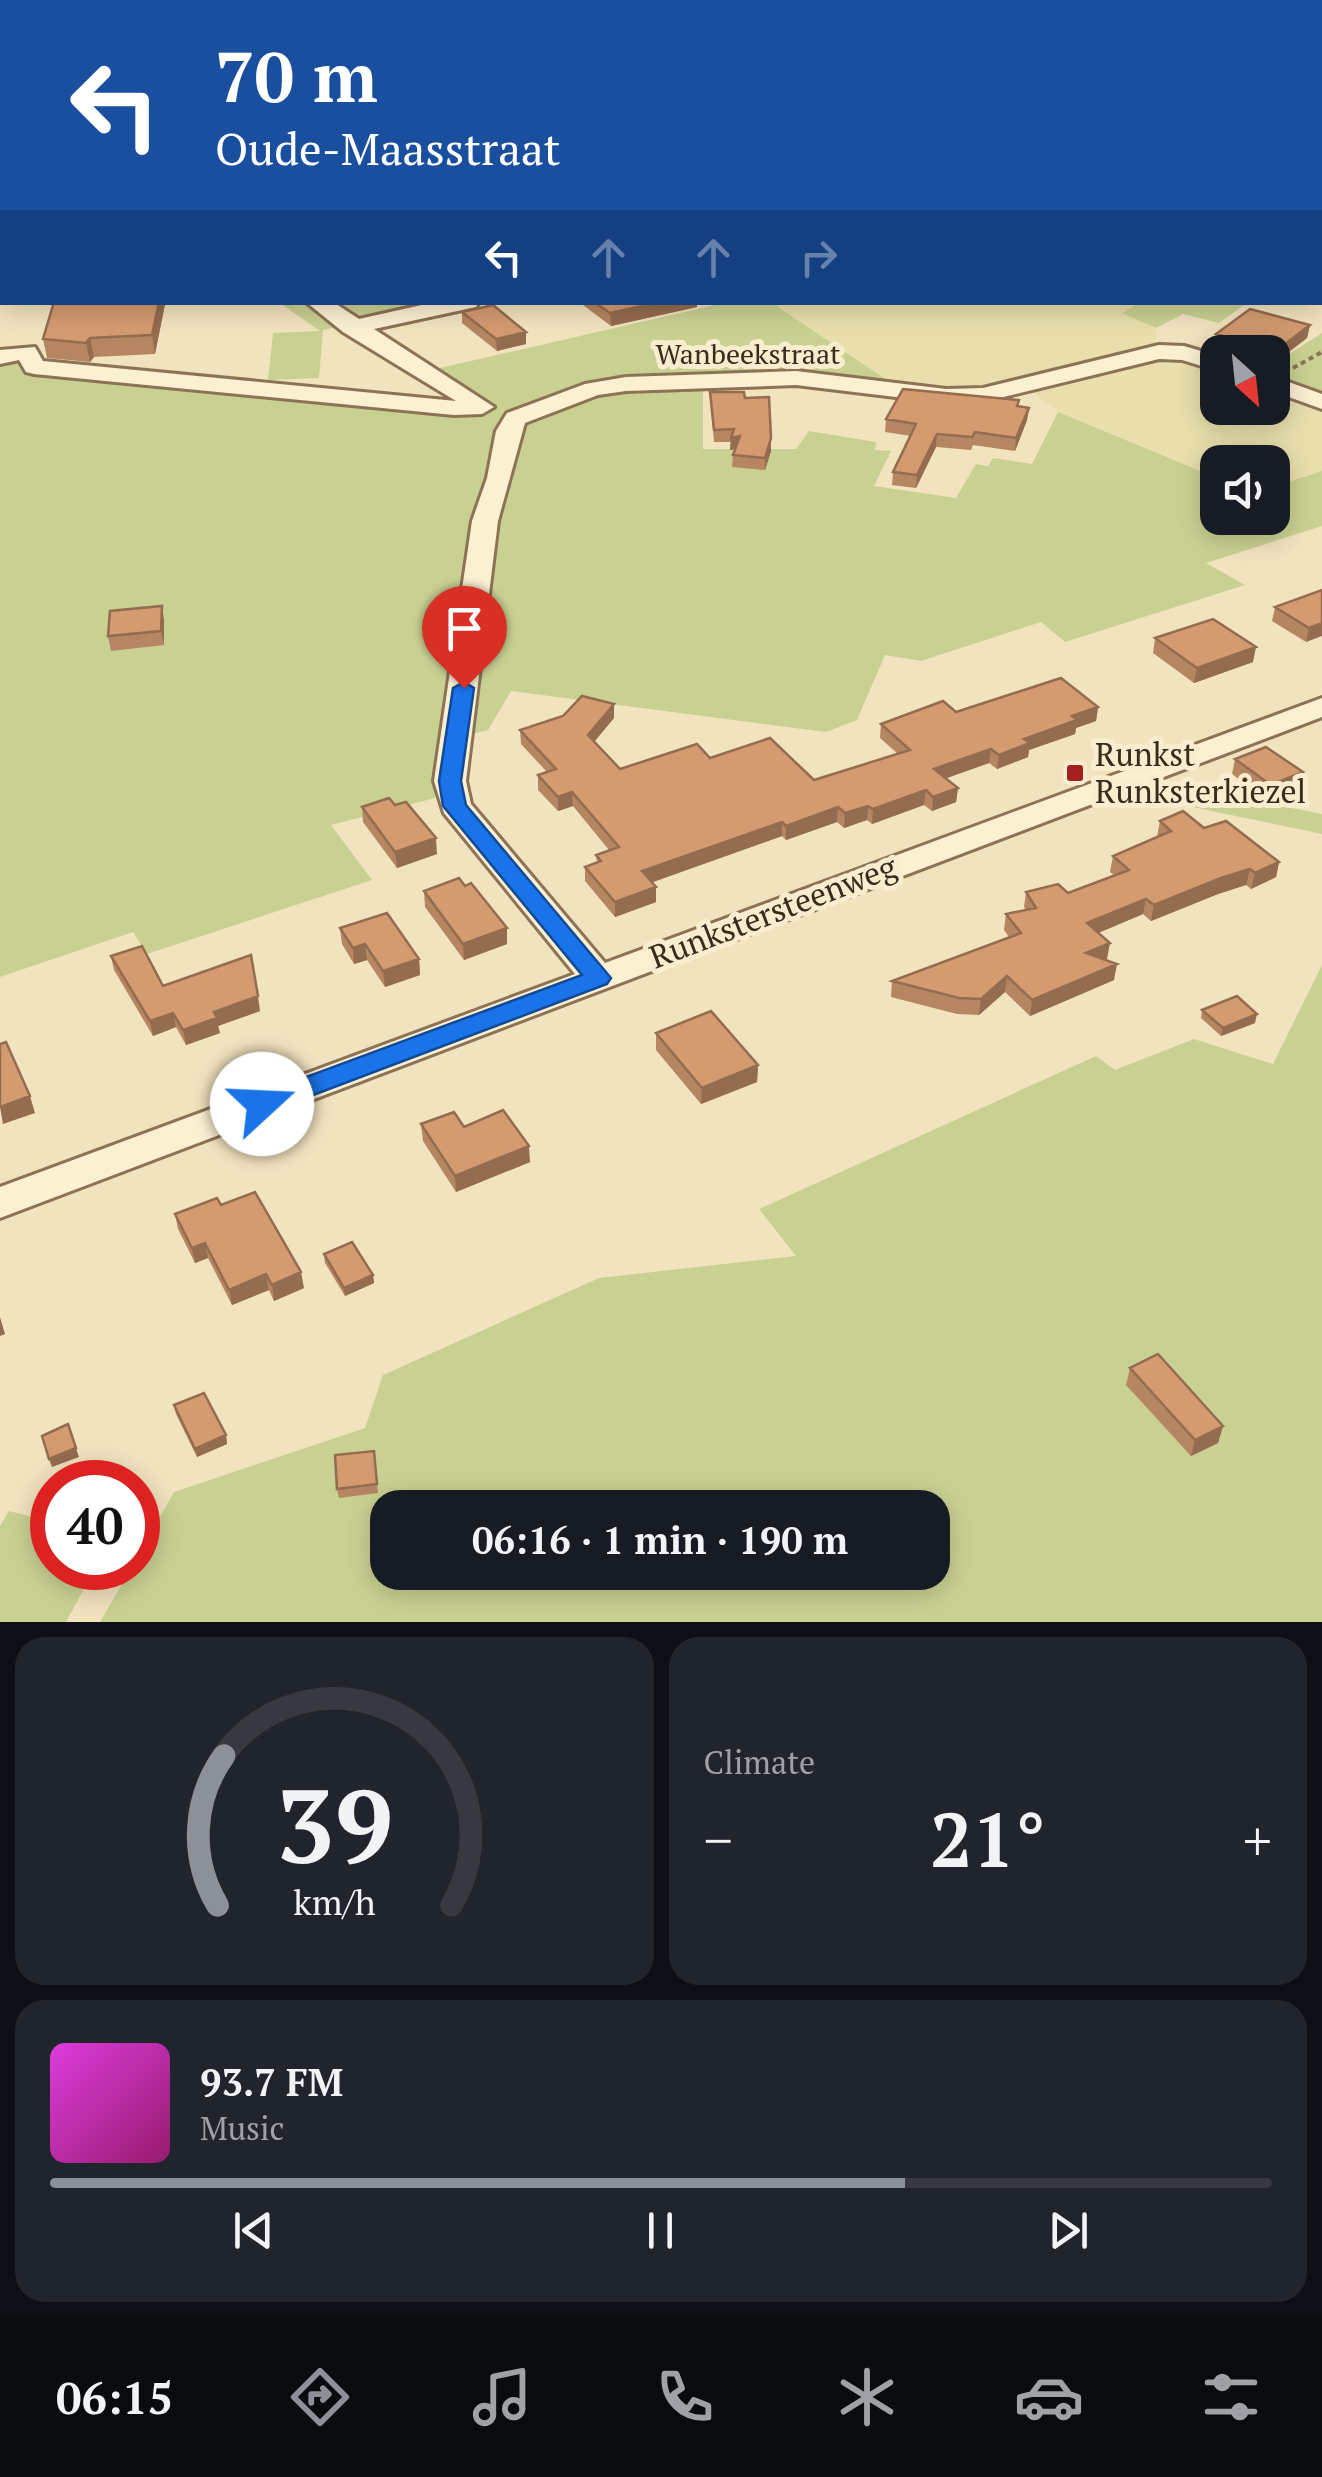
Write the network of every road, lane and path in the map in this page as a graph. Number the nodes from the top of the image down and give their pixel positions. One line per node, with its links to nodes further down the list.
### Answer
1 (321, 305): 3 (street)
2 (454, 305): 3 (street)
3 (351, 327): 10 (street)
4 (1322, 352): 7 (path)
5 (0, 356): 10 (street)
6 (1200, 358): 11 (street, Wanbeekstraat)
7 (1290, 371)
8 (1290, 381): 9 (street)
9 (1322, 402)
10 (481, 407): 11 (street)
11 (516, 418): 13 (street)
12 (1322, 707): 13 (street, Runkstersteenweg)
13 (598, 978): 14 (street, Runkstersteenweg)
14 (0, 1202)

